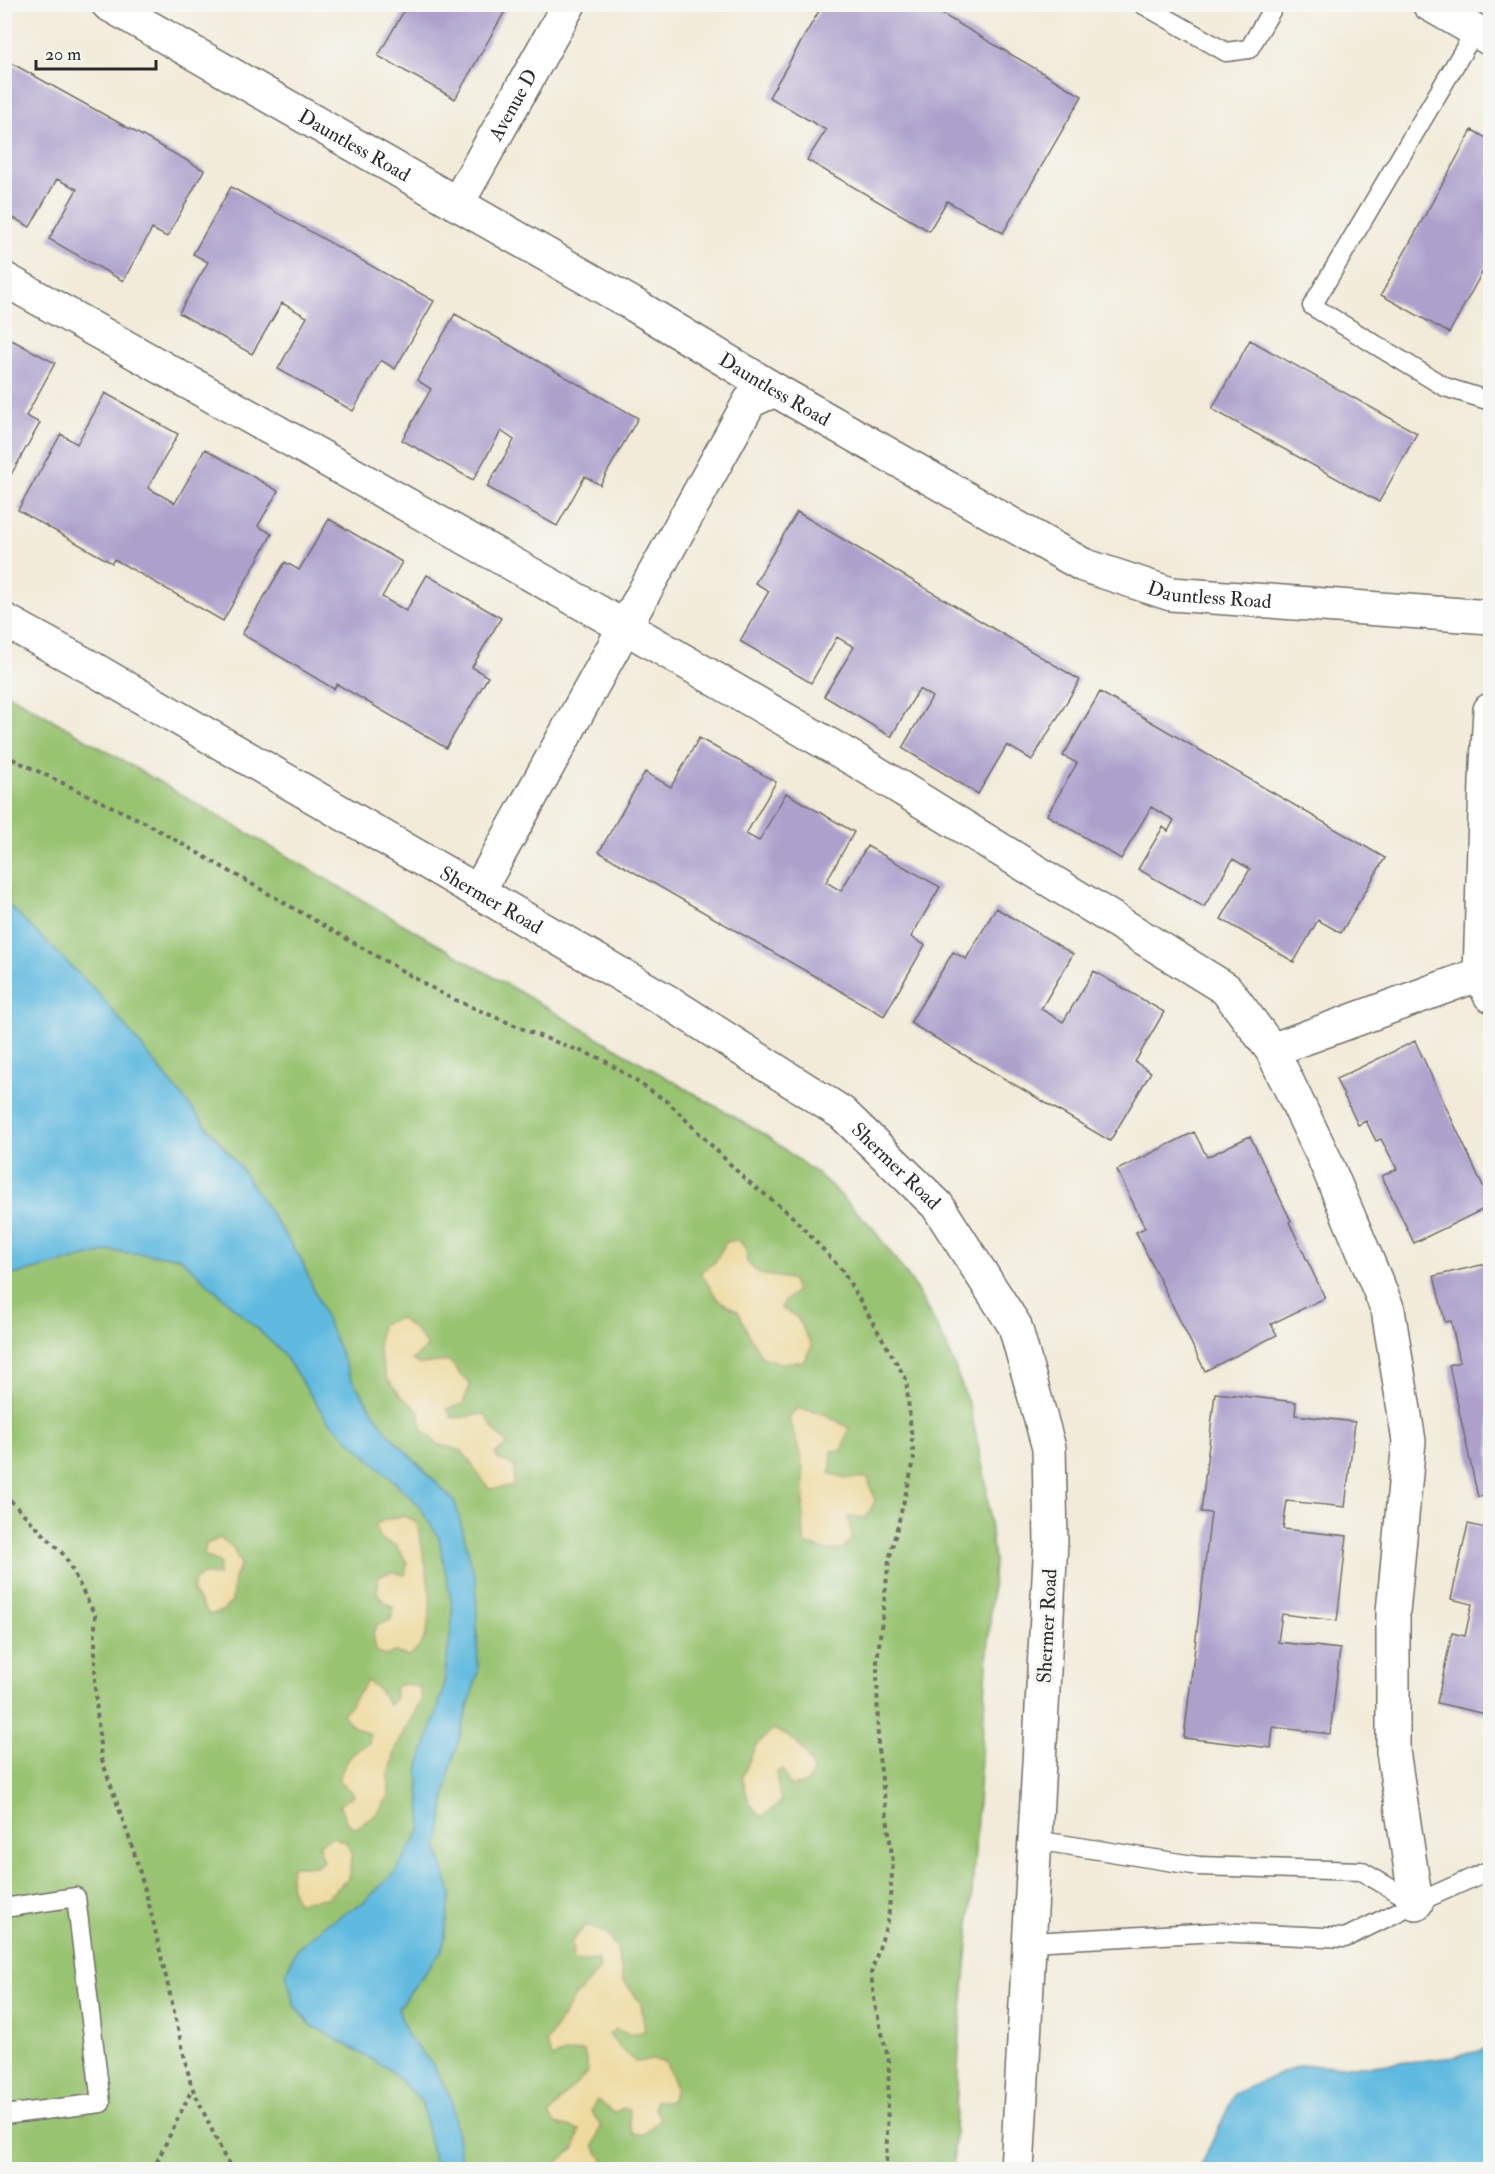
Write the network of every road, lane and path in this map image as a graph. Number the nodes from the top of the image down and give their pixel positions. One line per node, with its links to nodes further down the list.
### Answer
1 (108, 4): 7 (street, Dauntless Road)
2 (569, 4): 7 (street, Avenue D)
3 (1142, 4): 4 (lane)
4 (1275, 4)
5 (1429, 4): 6 (street)
6 (1483, 35): 10 (lane)
7 (457, 204): 9 (street, Dauntless Road)
8 (4, 279): 13 (street)
9 (775, 390): 11 (street, Dauntless Road); 13 (street)
10 (1491, 401)
11 (1491, 617)
12 (4, 620): 16 (street, Shermer Road)
13 (625, 627): 16 (street); 18 (street)
14 (1491, 710): 17 (street)
15 (4, 755): 29 (path)
16 (478, 892): 20 (street, Shermer Road)
17 (1487, 980): 18 (street)
18 (1272, 1050): 22 (street)
19 (4, 1494): 25 (path)
20 (1035, 1840): 22 (lane); 24 (street, Shermer Road)
21 (1491, 1870): 22 (lane)
22 (1416, 1903): 24 (lane)
23 (4, 1908): 26 (lane)
24 (1030, 1942): 30 (street, Shermer Road)
25 (192, 2088): 27 (path); 28 (path)
26 (4, 2115)
27 (153, 2169)
28 (233, 2169)
29 (886, 2169)
30 (1017, 2169)

